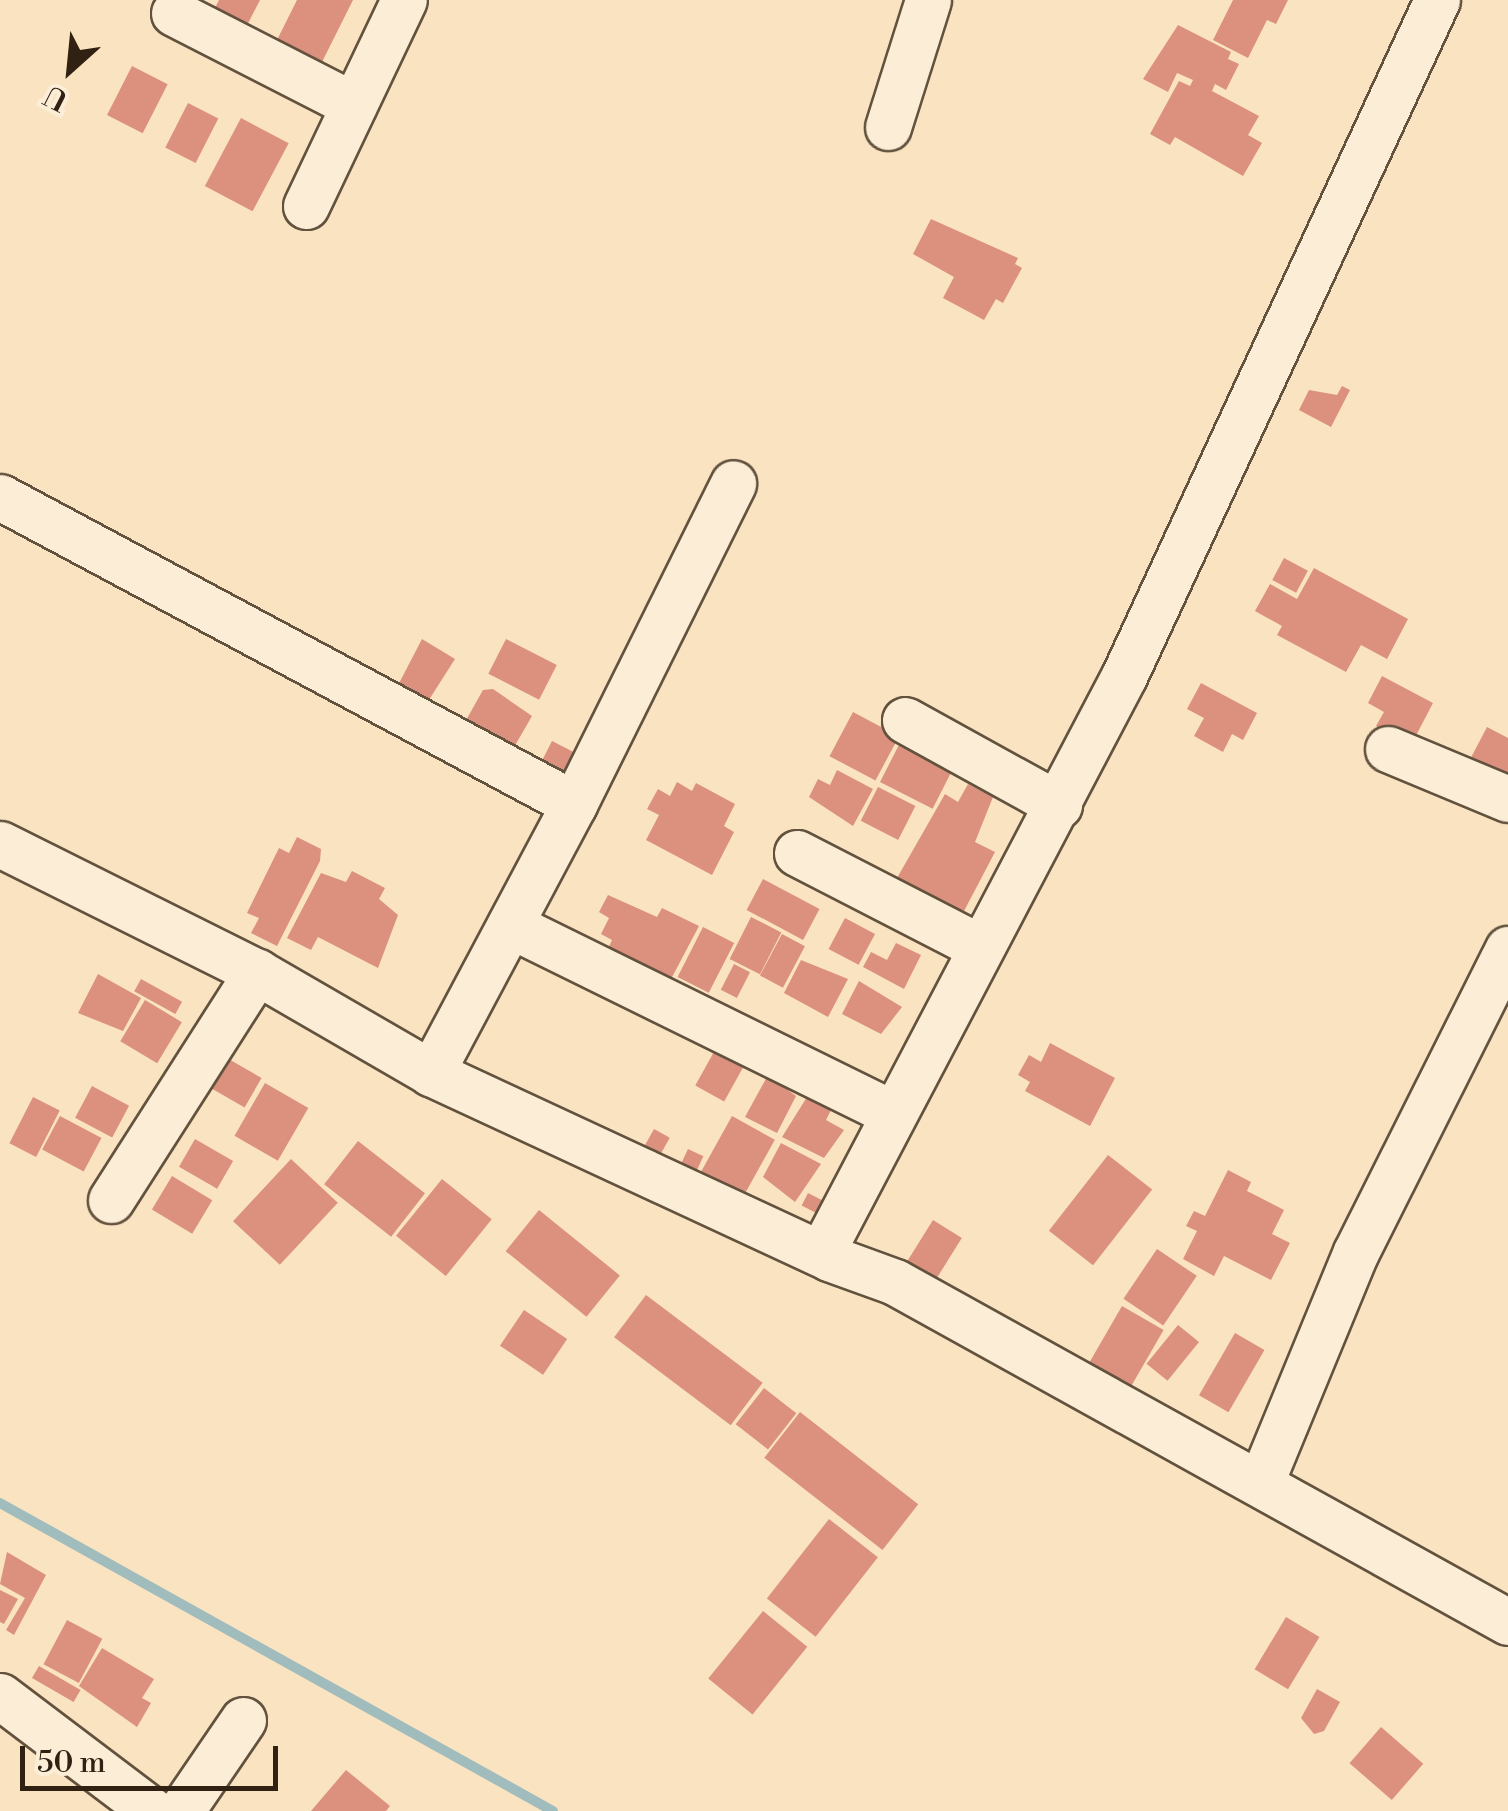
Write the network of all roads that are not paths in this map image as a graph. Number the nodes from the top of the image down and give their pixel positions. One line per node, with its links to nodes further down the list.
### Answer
1 (404, 0): 5 (street)
2 (928, 0): 6 (street)
3 (1437, 0): 14 (street)
4 (174, 13): 5 (street)
5 (354, 106): 7 (street)
6 (888, 127)
7 (306, 206)
8 (733, 484): 13 (street)
9 (0, 496): 13 (street)
10 (905, 720): 14 (street)
11 (1388, 749): 12 (street)
12 (1508, 799)
13 (574, 804): 17 (street)
14 (1059, 805): 18 (street)
15 (0, 844): 20 (street)
16 (797, 854): 18 (street)
17 (510, 925): 21 (street); 22 (street)
18 (980, 947): 22 (street)
19 (1508, 948): 25 (street)
20 (257, 972): 21 (street); 23 (street)
21 (431, 1073): 24 (street)
22 (892, 1113): 24 (street)
23 (111, 1200)
24 (829, 1258): 25 (street)
25 (1261, 1482): 26 (street)
26 (1508, 1622)
27 (0, 1696): 29 (street)
28 (243, 1720): 30 (street)
29 (152, 1811)
30 (181, 1811)

